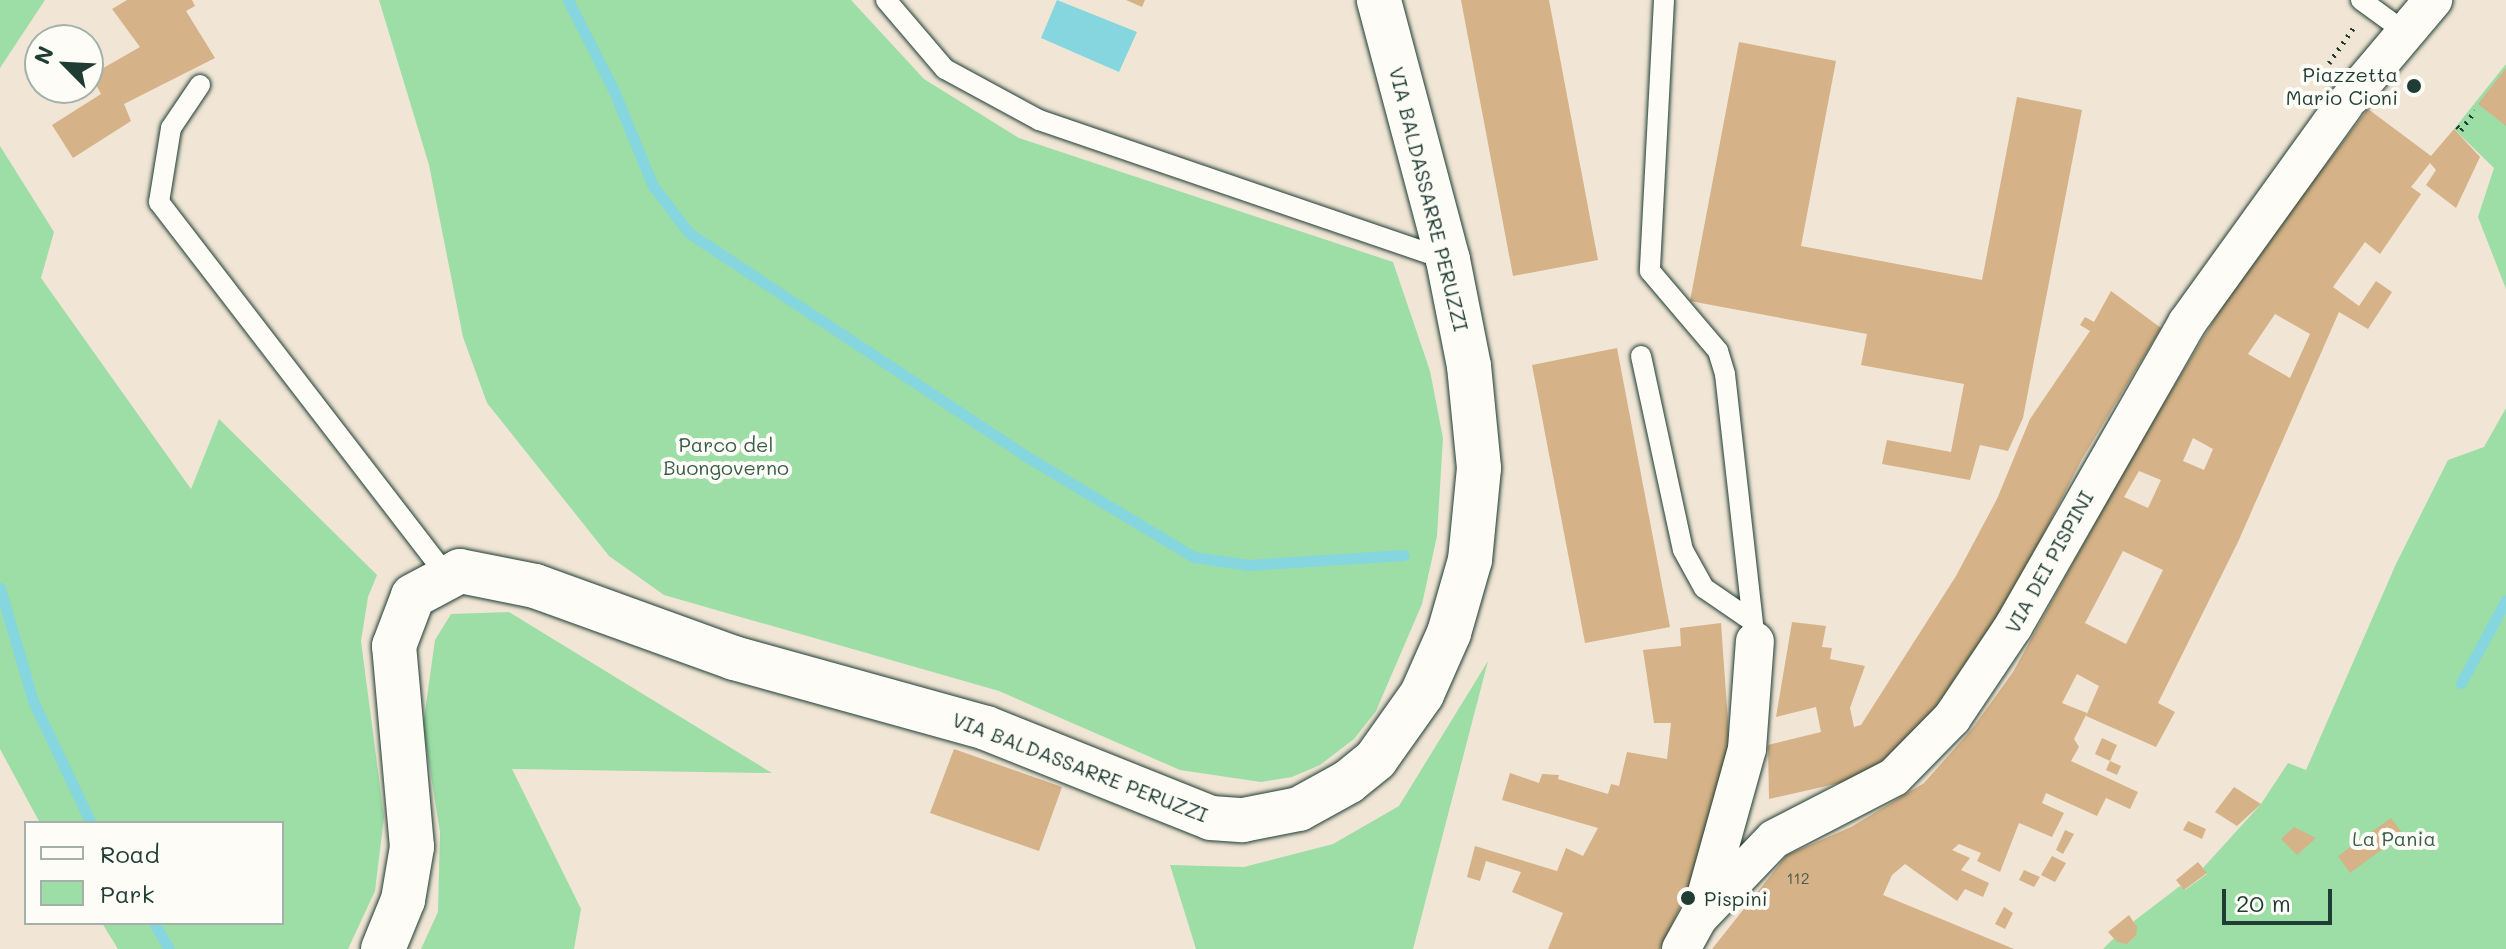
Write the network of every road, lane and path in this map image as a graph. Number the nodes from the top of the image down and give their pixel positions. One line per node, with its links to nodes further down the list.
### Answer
1 (886, 0): 10 (lane)
2 (1379, 0): 10 (street, VIA BALDASSARRE PERUZZI)
3 (1664, 0): 13 (lane)
4 (2361, 0): 6 (lane)
5 (2433, 0): 6 (street, VIA DEI PISPINI)
6 (2405, 32): 14 (street, VIA DEI PISPINI)
7 (200, 85): 12 (lane)
8 (2475, 111): 9 (path)
9 (2457, 126)
10 (1448, 260): 12 (street, VIA BALDASSARRE PERUZZI)
11 (1641, 356): 13 (lane)
12 (445, 574): 15 (street)
13 (1754, 631): 14 (street)
14 (1690, 933)
15 (383, 949)

